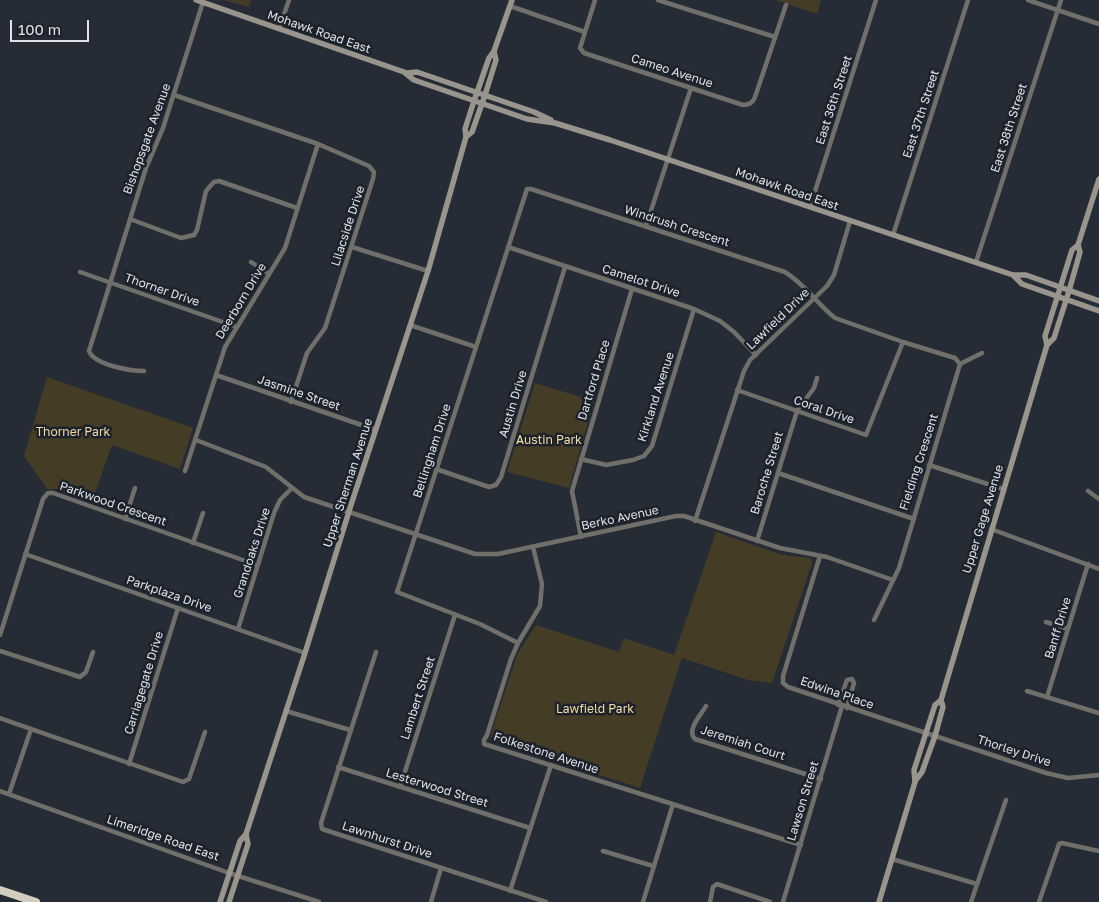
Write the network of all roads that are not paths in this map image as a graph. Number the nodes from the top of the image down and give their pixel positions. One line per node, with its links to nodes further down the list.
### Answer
1 (196, 0): 9 (main road, Mohawk Road East)
2 (289, 0): 14 (street)
3 (595, 0): 15 (street)
4 (658, 0): 16 (street)
5 (876, 0): 31 (street, East 36th Street)
6 (968, 0): 36 (street, East 37th Street)
7 (1028, 0): 12 (street)
8 (1061, 0): 12 (street, East 38th Street)
9 (203, 2): 14 (main road, Mohawk Road East); 21 (street, Bishopsgate Avenue)
10 (511, 3): 15 (street); 17 (main road, Upper Sherman Avenue)
11 (786, 5): 16 (street, Cameo Avenue)
12 (1058, 10): 13 (street); 41 (street, East 38th Street)
13 (1099, 24)
14 (279, 29): 18 (main road, Mohawk Road East)
15 (585, 32): 19 (street, Cameo Avenue)
16 (775, 37): 19 (street, Cameo Avenue)
17 (494, 51): 20 (main road, Upper Sherman Avenue); 22 (main road, Upper Sherman Avenue)
18 (407, 73): 20 (main road, Mohawk Road East); 23 (main road, Mohawk Road East)
19 (690, 88): 28 (street)
20 (477, 92): 22 (main road, Mohawk Road East); 23 (main road, Upper Sherman Avenue)
21 (174, 95): 27 (street, Lilacside Drive); 33 (street, Bishopsgate Avenue)
22 (485, 95): 24 (main road, Upper Sherman Avenue); 25 (main road, Mohawk Road East)
23 (474, 101): 24 (main road, Mohawk Road East); 26 (main road, Upper Sherman Avenue)
24 (482, 103): 25 (main road, Mohawk Road East); 26 (main road, Upper Sherman Avenue)
25 (555, 122): 28 (main road, Mohawk Road East)
26 (466, 137): 43 (main road, Upper Sherman Avenue)
27 (318, 144): 32 (street, Deerborn Drive); 38 (street, Lilacside Drive)
28 (667, 159): 31 (main road, Mohawk Road East); 35 (street)
29 (1099, 179): 37 (main road, Upper Gage Avenue)
30 (526, 191): 35 (street, Windrush Crescent); 39 (street, Bellingham Drive)
31 (810, 207): 34 (main road, Mohawk Road East)
32 (297, 208): 33 (street); 45 (street, Deerborn Drive)
33 (130, 220): 47 (street, Bishopsgate Avenue)
34 (850, 221): 36 (main road, Mohawk Road East); 52 (street, Lawfield Drive)
35 (646, 226): 52 (street, Windrush Crescent)
36 (893, 235): 41 (main road, Mohawk Road East)
37 (1078, 245): 48 (main road, Upper Gage Avenue); 50 (main road, Upper Gage Avenue)
38 (352, 247): 43 (street); 69 (street, Lilacside Drive)
39 (508, 248): 42 (street, Camelot Drive); 61 (street, Bellingham Drive)
40 (251, 262): 45 (street)
41 (976, 262): 46 (main road, Mohawk Road East)
42 (565, 267): 49 (street, Camelot Drive); 75 (street, Austin Drive)
43 (428, 271): 57 (main road, Upper Sherman Avenue)
44 (80, 272): 47 (street, Thorner Drive)
45 (268, 274): 58 (street, Deerborn Drive)
46 (1013, 275): 48 (main road, Mohawk Road East); 51 (main road, Mohawk Road East)
47 (110, 282): 58 (street, Thorner Drive); 65 (street, Bishopsgate Avenue)
48 (1060, 288): 50 (main road, Mohawk Road East); 51 (main road, Upper Gage Avenue)
49 (632, 289): 55 (street, Camelot Drive); 73 (street, Dartford Place)
50 (1069, 291): 53 (main road, Upper Gage Avenue); 54 (main road, Mohawk Road East)
51 (1058, 296): 53 (main road, Mohawk Road East); 60 (main road, Upper Gage Avenue)
52 (814, 299): 59 (street); 63 (street, Lawfield Drive)
53 (1066, 299): 56 (main road, Mohawk Road East); 60 (main road, Upper Gage Avenue)
54 (1099, 301)
55 (694, 309): 63 (street, Camelot Drive); 73 (street, Kirkland Avenue)
56 (1099, 311)
57 (410, 325): 61 (street); 71 (main road, Upper Sherman Avenue)
58 (237, 327): 66 (street, Deerborn Drive)
59 (904, 342): 64 (street); 70 (street, Coral Drive)
60 (1047, 344): 80 (main road, Upper Gage Avenue)
61 (476, 347): 75 (street, Bellingham Drive)
62 (982, 353): 64 (street)
63 (756, 355): 68 (street, Lawfield Drive)
64 (960, 364): 74 (street, Fielding Crescent)
65 (144, 371)
66 (216, 375): 69 (street, Jasmine Street); 72 (street, Deerborn Drive)
67 (817, 378): 70 (street, Baroche Street)
68 (737, 390): 70 (street, Coral Drive); 87 (street, Lawfield Drive)
69 (291, 402): 71 (street, Jasmine Street)
70 (797, 411): 77 (street, Baroche Street)
71 (376, 430): 83 (main road, Upper Sherman Avenue)
72 (196, 440): 76 (street, Deerborn Drive); 79 (street, Berko Avenue)
73 (581, 459): 90 (street, Dartford Place)
74 (930, 465): 80 (street); 85 (street, Fielding Crescent)
75 (436, 469): 89 (street, Bellingham Drive)
76 (185, 471)
77 (778, 473): 85 (street, Fielding Crescent); 91 (street, Baroche Street)
78 (135, 488): 86 (street)
79 (292, 488): 83 (street, Berko Avenue); 97 (street, Grandoaks Drive)
80 (1003, 489): 88 (main road, Upper Gage Avenue)
81 (1088, 490): 82 (street)
82 (1099, 499)
83 (349, 511): 89 (street, Berko Avenue); 111 (main road, Upper Sherman Avenue)
84 (203, 513): 92 (street)
85 (914, 518): 99 (street)
86 (125, 519): 92 (street, Parkwood Crescent); 94 (street, Parkwood Crescent)
87 (695, 520): 90 (street, Berko Avenue); 91 (street, Berko Avenue)
88 (991, 529): 96 (street); 114 (main road, Upper Gage Avenue)
89 (416, 535): 93 (street, Berko Avenue); 101 (street, Bellingham Drive)
90 (581, 537): 93 (street, Berko Avenue)
91 (757, 541): 95 (street, Berko Avenue)
92 (193, 543): 97 (street, Parkwood Crescent)
93 (533, 548): 107 (street, Folkestone Avenue)
94 (25, 554): 100 (street, Parkplaza Drive); 106 (street, Parkwood Crescent)
95 (820, 556): 99 (street, Berko Avenue); 116 (street, Edwina Place)
96 (1088, 564): 98 (street); 105 (street, Banff Drive)
97 (257, 565): 104 (street, Grandoaks Drive)
98 (1099, 569)
99 (893, 580): 102 (street)
100 (178, 608): 104 (street, Parkplaza Drive); 125 (street, Carriagegate Drive)
101 (455, 615): 107 (street, Bellingham Drive); 131 (street, Lambert Street)
102 (874, 620)
103 (1046, 622): 105 (street)
104 (238, 628): 111 (street, Parkplaza Drive)
105 (1068, 629): 113 (street, Banff Drive)
106 (0, 635)
107 (518, 643): 126 (street, Folkestone Avenue)
108 (0, 651): 109 (street)
109 (93, 652)
110 (376, 652): 121 (street, Lawnhurst Drive)
111 (305, 653): 117 (main road, Upper Sherman Avenue)
112 (1027, 691): 113 (street)
113 (1048, 697): 118 (street)
114 (941, 700): 123 (main road, Upper Gage Avenue); 124 (main road, Upper Gage Avenue)
115 (706, 706): 129 (street, Jeremiah Court)
116 (843, 706): 116 (street); 123 (street, Edwina Place); 129 (street, Lawson Street)
117 (286, 711): 121 (street); 137 (main road, Upper Sherman Avenue)
118 (1099, 713)
119 (0, 718): 120 (street)
120 (31, 729): 125 (street); 133 (street)
121 (350, 730): 127 (street, Lawnhurst Drive)
122 (205, 732): 125 (street)
123 (926, 733): 124 (street, Thorley Drive); 130 (main road, Upper Gage Avenue)
124 (935, 736): 128 (street, Thorley Drive); 130 (main road, Upper Gage Avenue)
125 (129, 764)
126 (551, 765): 135 (street, Folkestone Avenue); 136 (street)
127 (338, 767): 131 (street, Lesterwood Street); 143 (street, Lawnhurst Drive)
128 (1099, 775)
129 (821, 779): 138 (street, Lawson Street)
130 (914, 782): 141 (main road, Upper Gage Avenue)
131 (400, 787): 136 (street, Lesterwood Street)
132 (0, 791): 133 (street, Limeridge Road East)
133 (8, 794): 144 (street, Limeridge Road East)
134 (1006, 800): 146 (street)
135 (673, 804): 138 (street, Folkestone Avenue); 142 (street)
136 (530, 828): 148 (street)
137 (246, 834): 144 (main road, Upper Sherman Avenue); 145 (main road, Upper Sherman Avenue)
138 (801, 845): 158 (street, Lawson Street)
139 (1098, 849): 161 (street)
140 (603, 852): 142 (street)
141 (892, 858): 146 (street); 159 (main road, Upper Gage Avenue)
142 (653, 866): 155 (street)
143 (441, 868): 148 (street, Lawnhurst Drive); 153 (street)
144 (229, 872): 145 (street, Limeridge Road East); 150 (main road, Upper Sherman Avenue)
145 (238, 876): 151 (main road, Upper Sherman Avenue); 152 (street, Limeridge Road East)
146 (977, 884): 160 (street)
147 (0, 890): 149 (highway)
148 (510, 890): 154 (street, Lawnhurst Drive)
149 (36, 902)
150 (220, 902)
151 (229, 902)
152 (318, 902)
153 (431, 902)
154 (546, 902)
155 (643, 902)
156 (710, 902): 157 (street)
157 (770, 902)
158 (783, 902)
159 (879, 902)
160 (971, 902)
161 (1039, 902)

